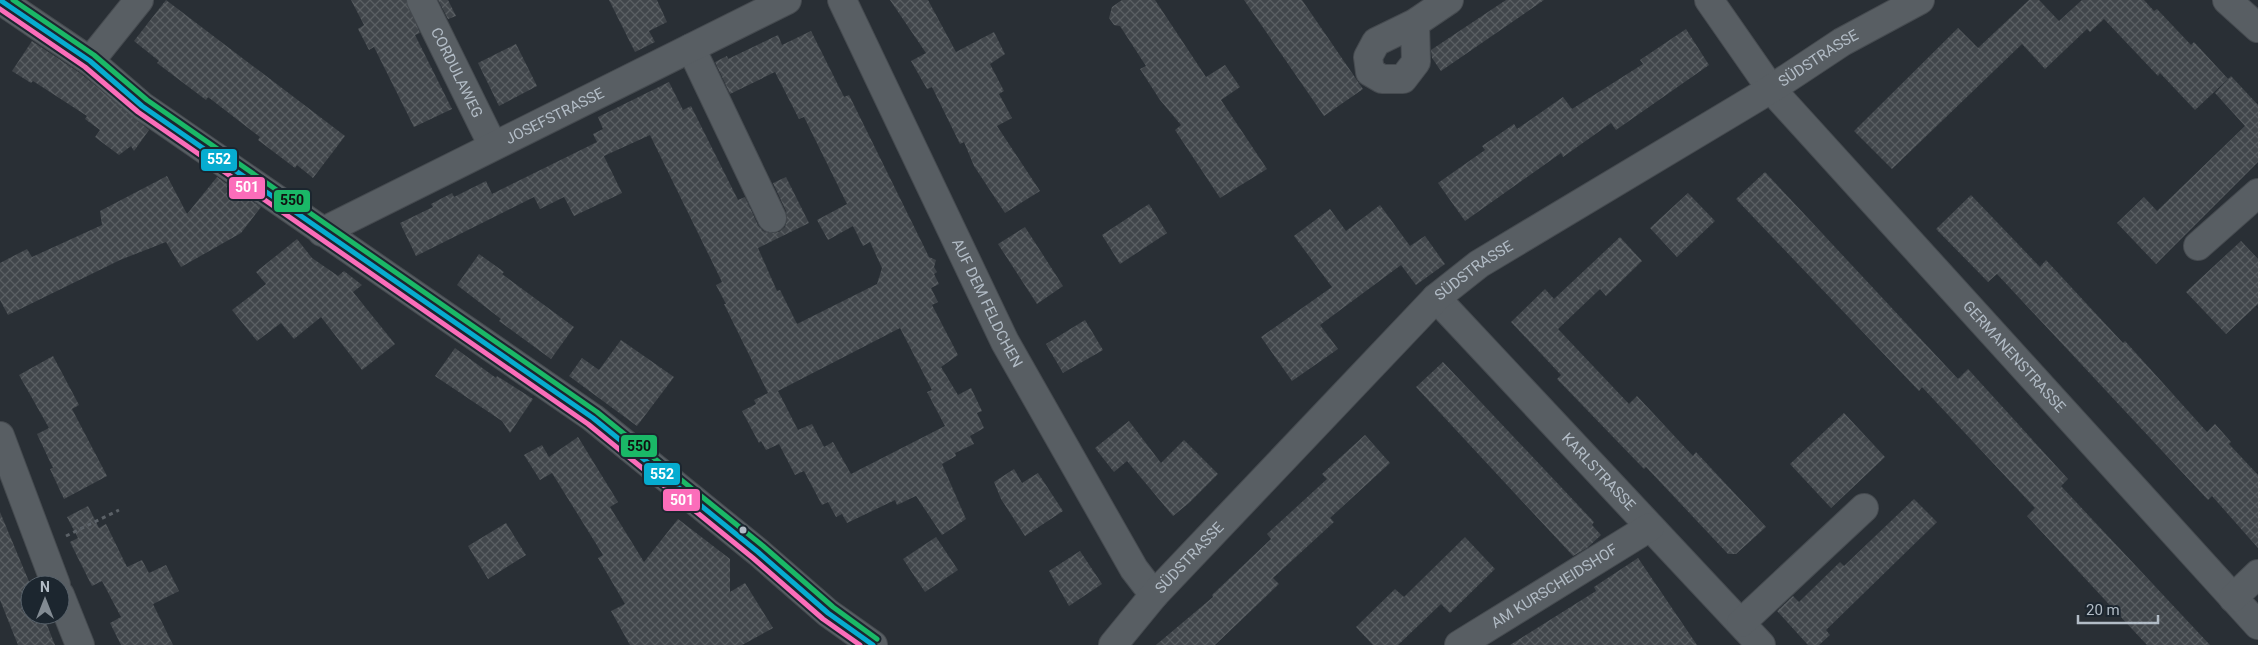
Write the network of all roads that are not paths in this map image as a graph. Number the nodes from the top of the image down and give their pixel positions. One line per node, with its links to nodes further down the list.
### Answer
1 (0, 0): 13 (street)
2 (139, 0): 13 (street)
3 (421, 0): 15 (street, CORDULAWEG)
4 (787, 0): 12 (street, JOSEFSTRASSE)
5 (842, 0): 26 (street, AUF DEM FELDCHEN)
6 (1449, 0): 10 (street)
7 (1709, 0): 14 (street, GERMANENSTRASSE)
8 (1920, 0): 14 (street, SÜDSTRASSE)
9 (2227, 0): 11 (street)
10 (1415, 23)
11 (2258, 28)
12 (691, 48): 15 (street, JOSEFSTRASSE); 17 (street)
13 (90, 60): 18 (street)
14 (1771, 89): 20 (street, SÜDSTRASSE); 27 (street, GERMANENSTRASSE)
15 (493, 146): 18 (street, JOSEFSTRASSE)
16 (2258, 193): 19 (street)
17 (772, 218)
18 (322, 232): 32 (street)
19 (2198, 246)
20 (1436, 298): 23 (street, KARLSTRASSE); 26 (street, SÜDSTRASSE)
21 (0, 436): 25 (street)
22 (1864, 508): 29 (street)
23 (1650, 528): 29 (street, KARLSTRASSE); 34 (street, AM KURSCHEIDSHOF)
24 (2258, 574): 27 (street)
25 (52, 575)
26 (1154, 596): 33 (street, SÜDSTRASSE)
27 (2233, 598): 30 (street, GERMANENSTRASSE)
28 (70, 620): 31 (street)
29 (1740, 624): 35 (street, KARLSTRASSE)
30 (2258, 625)
31 (80, 645)
32 (873, 645)
33 (1113, 645)
34 (1459, 645)
35 (1761, 645)

